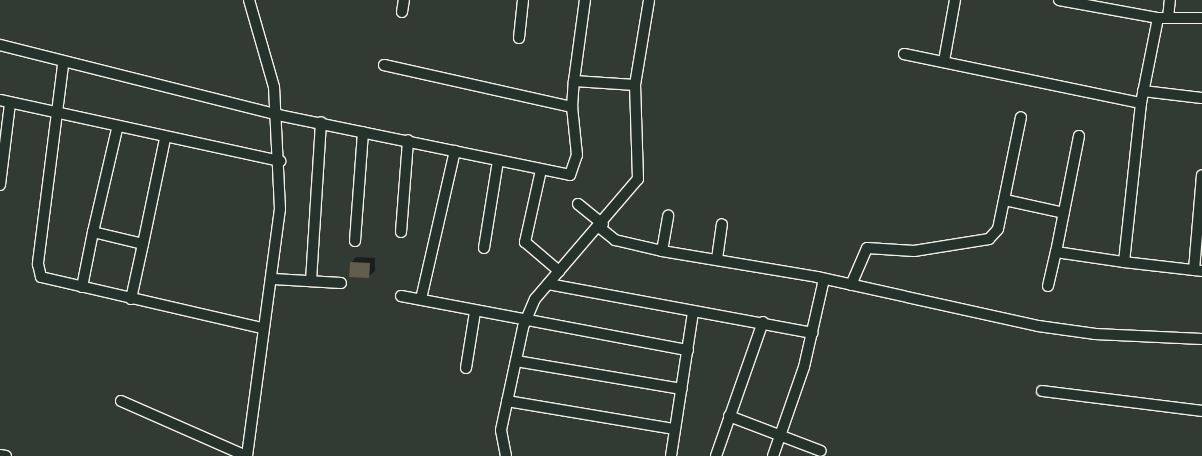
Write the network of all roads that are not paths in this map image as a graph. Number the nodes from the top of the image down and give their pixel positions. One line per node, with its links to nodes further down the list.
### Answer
1 (248, 0): 26 (street)
2 (404, 0): 9 (street)
3 (523, 0): 12 (street)
4 (584, 0): 18 (street)
5 (649, 0): 19 (street)
6 (955, 0): 15 (street)
7 (1059, 0): 10 (street)
8 (1170, 0): 10 (street)
9 (402, 12)
10 (1163, 18): 11 (street); 20 (street)
11 (1202, 18)
12 (519, 38)
13 (0, 45): 16 (street)
14 (904, 54): 15 (street)
15 (944, 61): 23 (street)
16 (63, 65): 25 (street); 26 (street)
17 (384, 66): 24 (street)
18 (574, 81): 19 (street); 24 (street)
19 (634, 85): 45 (street)
20 (1143, 91): 21 (street); 23 (street)
21 (1202, 98)
22 (5, 101): 25 (street); 39 (street)
23 (1141, 103): 54 (street)
24 (572, 107): 37 (street)
25 (56, 115): 29 (street); 64 (street)
26 (278, 115): 28 (street); 35 (street)
27 (1021, 117): 40 (street)
28 (321, 122): 30 (street); 59 (street)
29 (117, 128): 32 (street); 46 (street)
30 (363, 132): 33 (street); 48 (street)
31 (1079, 136): 42 (street)
32 (165, 139): 35 (street); 49 (street)
33 (408, 140): 34 (street); 47 (street)
34 (455, 151): 36 (street); 67 (street)
35 (280, 161): 57 (street)
36 (498, 161): 37 (street); 50 (street)
37 (541, 170): 55 (street)
38 (1202, 175): 56 (street)
39 (0, 185)
40 (1005, 200): 42 (street); 62 (street)
41 (578, 204): 45 (street)
42 (1064, 213): 52 (street)
43 (668, 216): 51 (street)
44 (722, 224): 53 (street)
45 (601, 225): 51 (street); 55 (street)
46 (93, 232): 49 (street); 64 (street)
47 (401, 232)
48 (355, 241)
49 (143, 244): 66 (street)
50 (484, 248)
51 (662, 251): 53 (street)
52 (1056, 252): 54 (street); 63 (street)
53 (718, 259): 58 (street)
54 (1124, 262): 56 (street)
55 (559, 271): 61 (street)
56 (1198, 271)
57 (273, 279): 59 (street); 72 (street)
58 (824, 279): 62 (street); 73 (street)
59 (311, 281): 60 (street)
60 (342, 283)
61 (548, 284): 69 (street); 71 (street)
62 (851, 284): 74 (street)
63 (1048, 286)
64 (82, 287): 66 (street)
65 (401, 296): 67 (street)
66 (131, 299): 72 (street)
67 (421, 299): 68 (street)
68 (475, 312): 71 (street); 77 (street)
69 (693, 312): 70 (street); 75 (street)
70 (763, 322): 73 (street); 83 (street)
71 (524, 323): 75 (street); 76 (street)
72 (262, 328): 89 (street)
73 (812, 333): 85 (street)
74 (1202, 339)
75 (688, 350): 78 (street)
76 (516, 360): 78 (street); 81 (street)
77 (466, 368)
78 (682, 390): 84 (street)
79 (1042, 391): 82 (street)
80 (121, 401): 89 (street)
81 (507, 401): 84 (street); 90 (street)
82 (1202, 411)
83 (729, 416): 85 (street); 92 (street)
84 (675, 429): 91 (street)
85 (781, 435): 86 (street); 93 (street)
86 (822, 451)
87 (0, 454): 88 (street)
88 (6, 456)
89 (247, 456)
90 (506, 456)
91 (671, 456)
92 (716, 456)
93 (773, 456)

